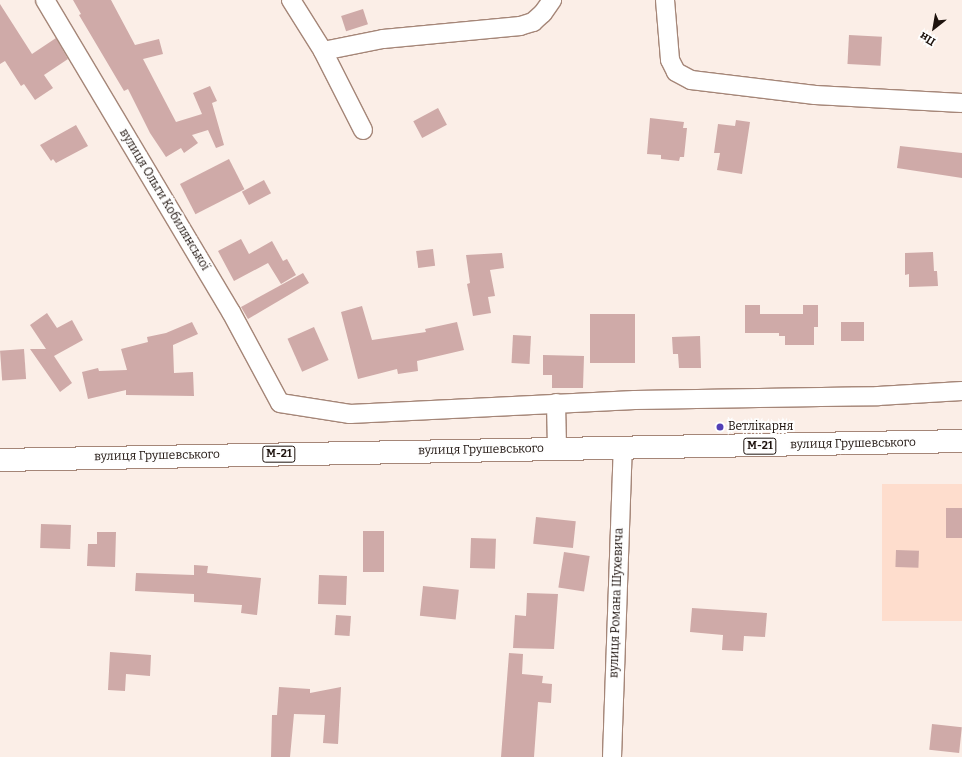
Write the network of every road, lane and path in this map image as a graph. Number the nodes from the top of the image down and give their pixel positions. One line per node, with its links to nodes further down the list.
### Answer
1 (45, 0): 9 (street, вулиця Ольги Кобилянської)
2 (291, 0): 5 (street)
3 (552, 0): 5 (street)
4 (665, 0): 6 (street)
5 (323, 51): 7 (street)
6 (962, 103)
7 (363, 130)
8 (962, 390): 9 (street)
9 (556, 403): 11 (street)
10 (962, 441): 12 (highway, вулиця Грушевського / М-21)
11 (557, 448): 12 (highway, вулиця Грушевського / М-21); 13 (highway, вулиця Грушевського / М-21)
12 (623, 449): 14 (street, вулиця Романа Шухевича)
13 (0, 460)
14 (612, 757)

